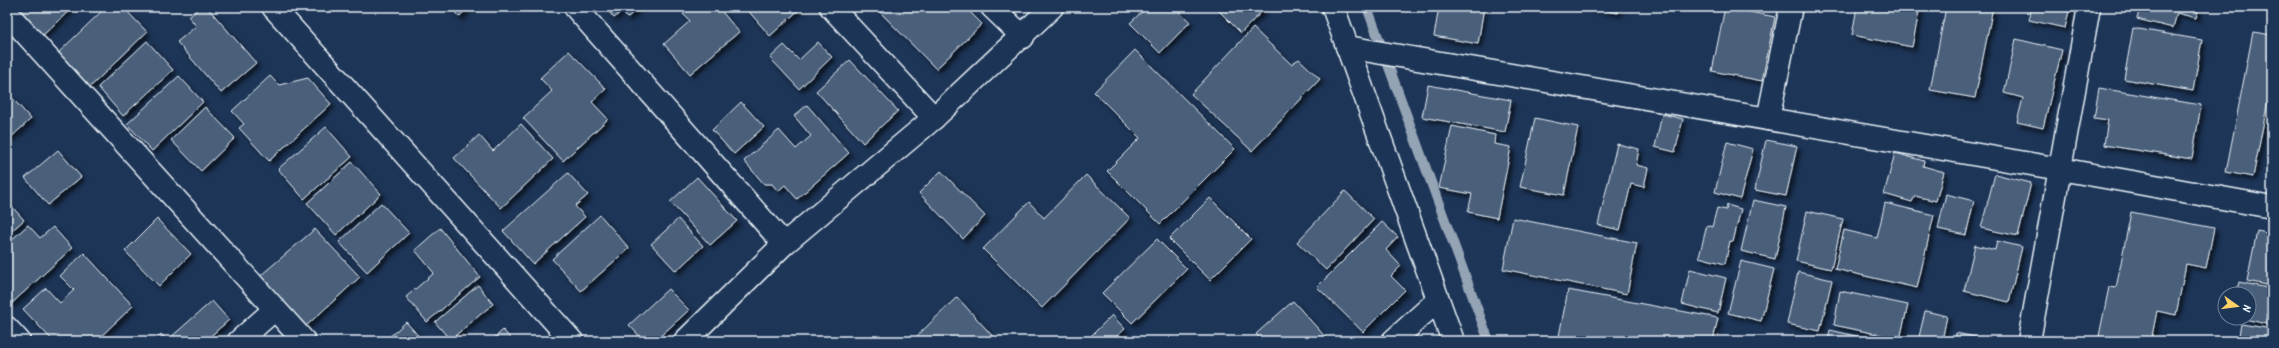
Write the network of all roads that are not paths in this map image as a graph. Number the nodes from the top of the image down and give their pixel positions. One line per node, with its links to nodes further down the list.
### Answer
1 (273, 7): 23 (street)
2 (575, 7): 16 (street)
3 (831, 7): 12 (street)
4 (992, 7): 10 (street)
5 (1052, 7): 10 (street)
6 (1333, 7): 11 (street)
7 (1791, 7): 13 (street)
8 (2089, 7): 14 (street)
9 (7, 13): 18 (street)
10 (1023, 37): 12 (street)
11 (1347, 47): 13 (street); 17 (street)
12 (934, 118): 16 (street)
13 (1768, 119): 14 (street)
14 (2060, 169): 15 (street); 27 (street)
15 (2272, 207)
16 (784, 244): 24 (street)
17 (1438, 300): 25 (street); 26 (street)
18 (275, 309): 21 (street); 22 (street)
19 (7, 328): 20 (street)
20 (19, 341)
21 (240, 341)
22 (304, 341)
23 (572, 341)
24 (685, 341)
25 (1393, 341)
26 (1453, 341)
27 (2030, 341)

